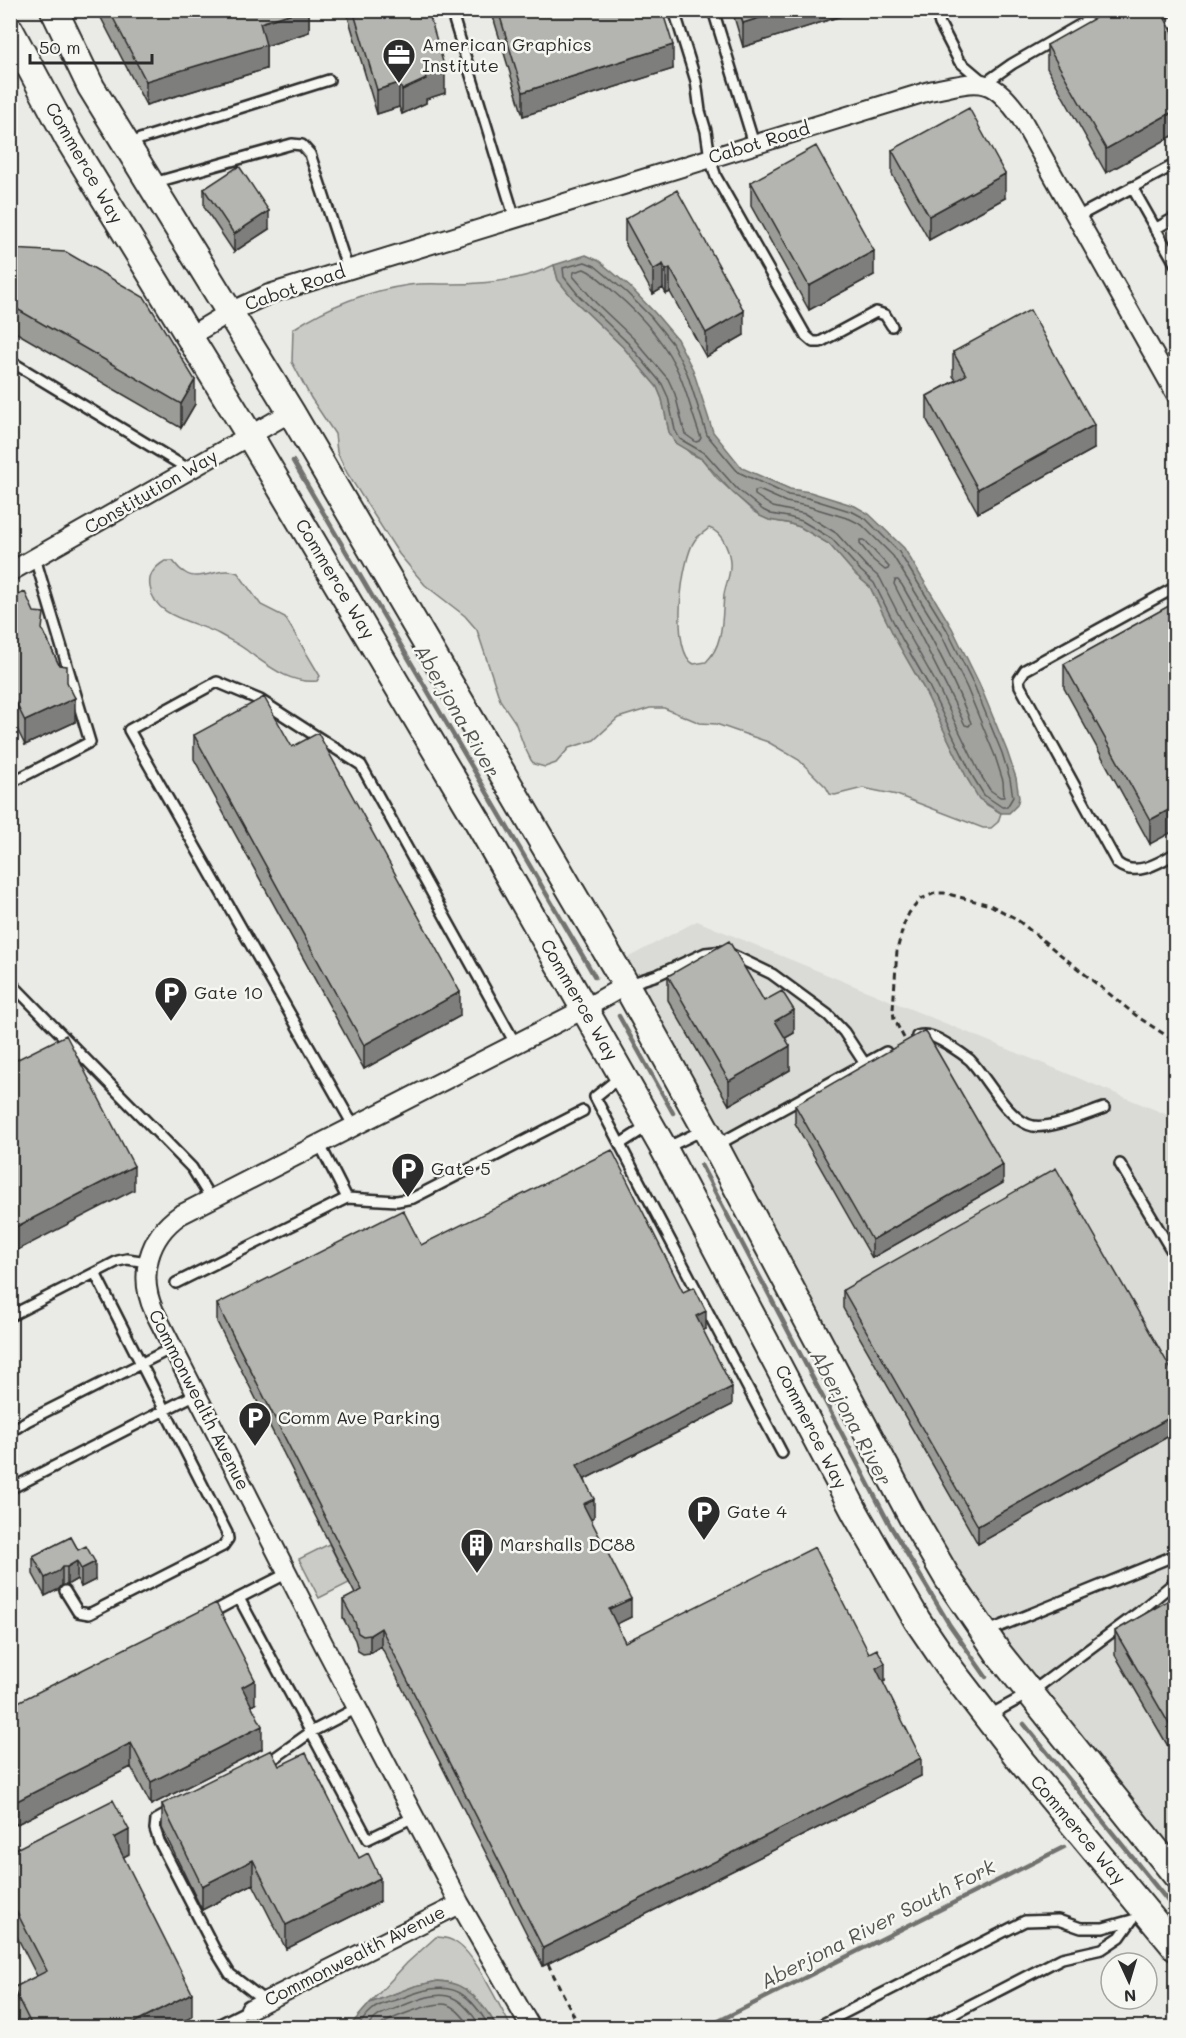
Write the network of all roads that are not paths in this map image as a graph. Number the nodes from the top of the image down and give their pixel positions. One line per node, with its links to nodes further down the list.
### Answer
1 (54, 10): 13 (street)
2 (451, 10): 20 (lane)
3 (674, 10): 14 (lane)
4 (713, 10): 12 (lane)
5 (936, 10): 11 (lane)
6 (1106, 10): 11 (lane)
7 (1176, 20): 8 (lane)
8 (1162, 27)
9 (10, 30): 26 (street, Commerce Way)
10 (329, 80): 13 (lane)
11 (984, 83): 12 (street, Cabot Road); 18 (street)
12 (754, 144): 14 (street, Cabot Road)
13 (128, 146): 16 (street)
14 (710, 158): 20 (street, Cabot Road); 25 (lane)
15 (1176, 164): 17 (lane)
16 (151, 183): 23 (lane); 24 (street)
17 (1132, 188): 18 (lane); 21 (lane)
18 (1077, 217): 28 (street)
19 (1176, 217): 21 (lane)
20 (515, 219): 23 (street, Cabot Road)
21 (1155, 229): 22 (lane)
22 (1176, 265)
23 (348, 270): 24 (street, Cabot Road)
24 (230, 312): 26 (street, Cabot Road); 29 (street)
25 (892, 326)
26 (190, 336): 30 (street, Commerce Way)
27 (10, 361): 31 (lane)
28 (1176, 394)
29 (291, 412): 30 (street, Constitution Way); 38 (street)
30 (250, 436): 31 (street, Constitution Way); 39 (street, Commerce Way)
31 (190, 470): 32 (street, Constitution Way)
32 (35, 558): 33 (street, Constitution Way); 35 (lane)
33 (10, 572)
34 (1176, 587): 36 (lane)
35 (10, 783)
36 (1176, 853)
37 (10, 982): 55 (lane)
38 (626, 985): 39 (street, Commonwealth Avenue); 43 (lane); 49 (street)
39 (584, 1009): 41 (street, Commonwealth Avenue); 44 (street, Commerce Way)
40 (906, 1042): 45 (lane)
41 (515, 1043): 48 (street, Commonwealth Avenue); 48 (lane)
42 (896, 1047): 43 (lane)
43 (865, 1064): 49 (lane)
44 (622, 1076): 47 (street, Commerce Way); 51 (lane)
45 (1104, 1108)
46 (583, 1111): 54 (lane)
47 (650, 1124): 51 (lane); 52 (street, Commerce Way)
48 (353, 1125): 50 (street, Commonwealth Avenue)
49 (710, 1137): 52 (lane); 74 (street)
50 (319, 1143): 54 (lane); 55 (street, Commonwealth Avenue)
51 (620, 1144): 66 (lane)
52 (664, 1149): 77 (street, Commerce Way)
53 (1120, 1164): 56 (lane)
54 (347, 1198): 59 (lane)
55 (211, 1199): 57 (street, Commonwealth Avenue)
56 (1176, 1258)
57 (148, 1262): 58 (lane); 61 (street, Commonwealth Avenue)
58 (95, 1273): 60 (lane); 62 (lane)
59 (176, 1283)
60 (10, 1316)
61 (172, 1347): 62 (lane); 63 (street, Commonwealth Avenue)
62 (141, 1364): 64 (lane); 65 (lane)
63 (196, 1394): 64 (lane); 69 (street, Commonwealth Avenue)
64 (164, 1410): 67 (lane); 71 (lane)
65 (12, 1426)
66 (782, 1453)
67 (10, 1489)
68 (1176, 1555): 74 (lane)
69 (288, 1573): 72 (lane); 76 (street, Commonwealth Avenue)
70 (1176, 1581): 75 (lane)
71 (66, 1591)
72 (239, 1598): 73 (lane); 78 (lane)
73 (199, 1619)
74 (984, 1633): 75 (street)
75 (1030, 1693): 77 (lane); 82 (street)
76 (357, 1708): 78 (lane); 81 (street, Commonwealth Avenue)
77 (986, 1717): 84 (street, Commerce Way)
78 (310, 1732): 79 (lane); 81 (lane)
79 (255, 1768)
80 (182, 1806): 85 (lane)
81 (414, 1817): 83 (street, Commonwealth Avenue)
82 (1176, 1875)
83 (460, 1904): 85 (street, Commonwealth Avenue); 87 (street, Commonwealth Avenue)
84 (1176, 1948)
85 (257, 2005): 86 (lane)
86 (212, 2028)
87 (531, 2028)
88 (816, 2028): 89 (lane)
89 (926, 2028)

